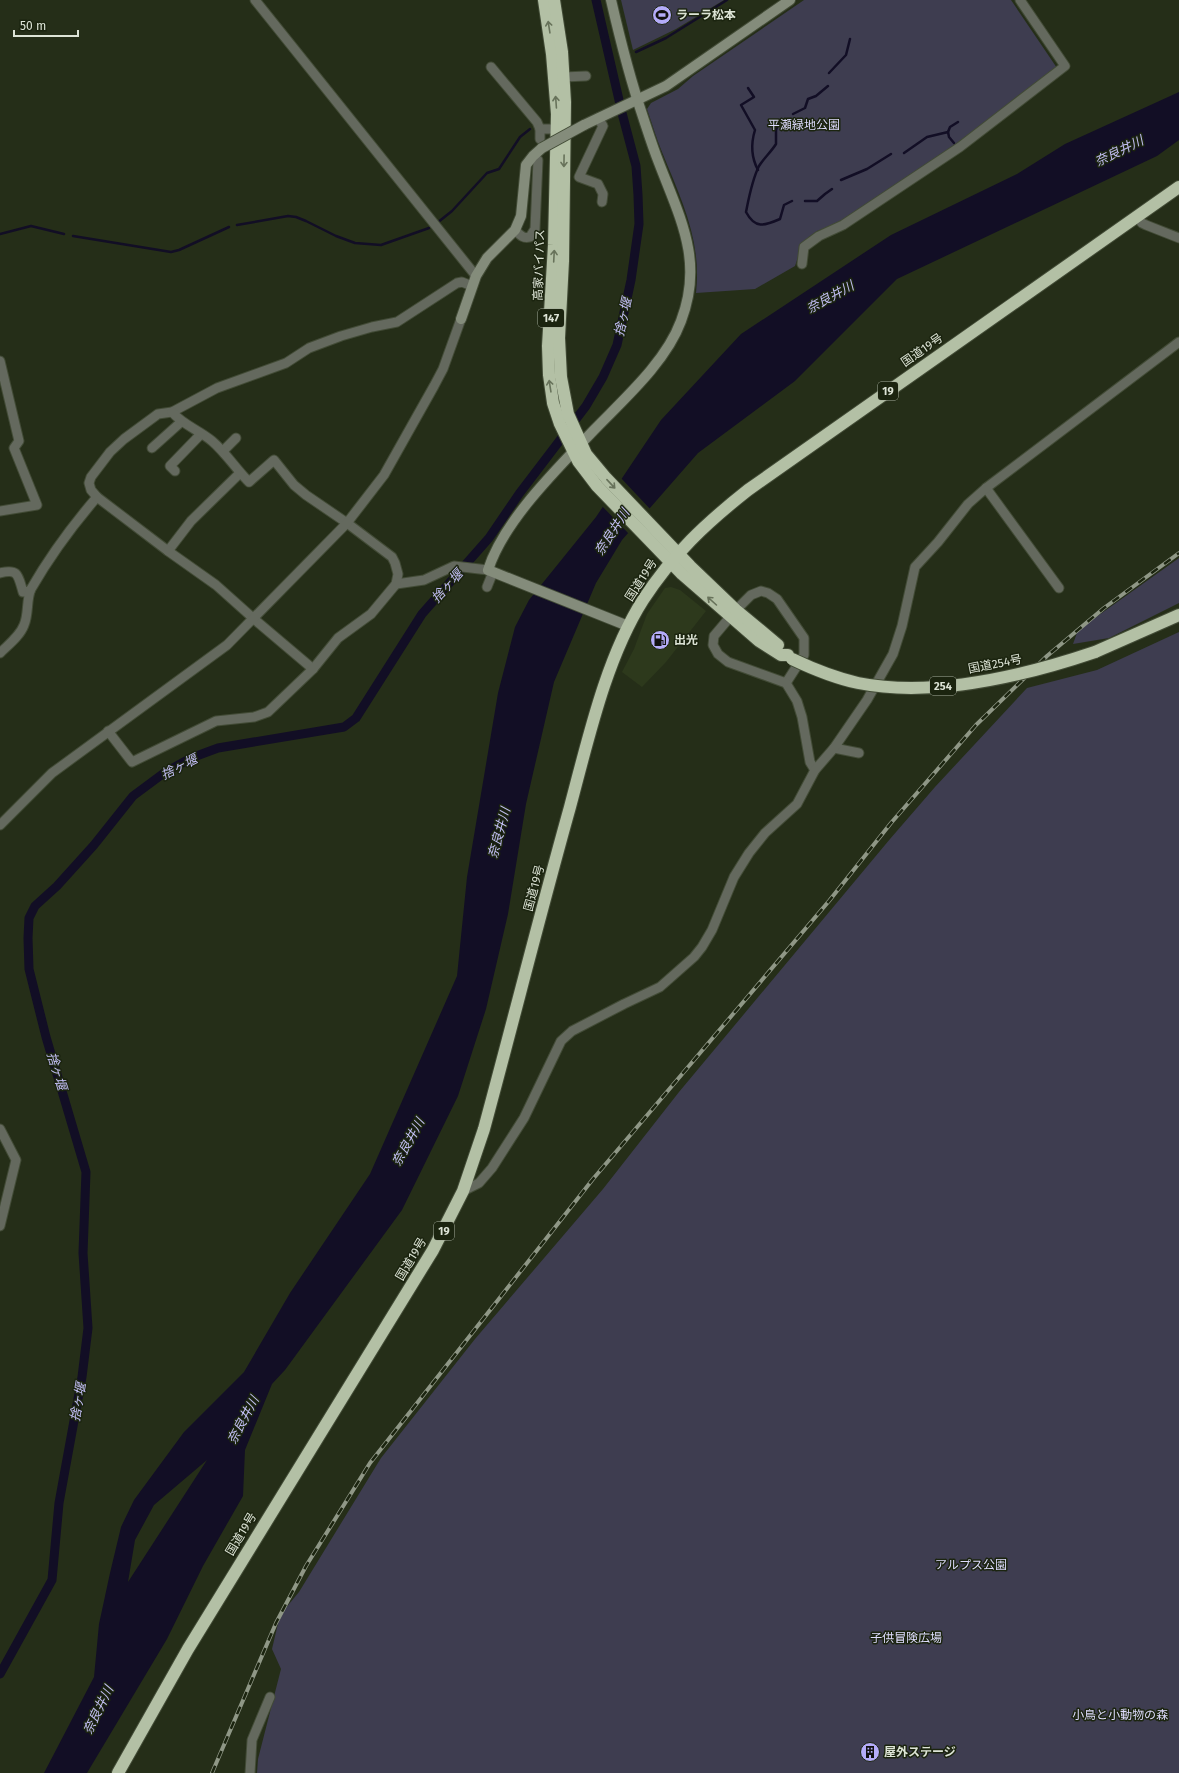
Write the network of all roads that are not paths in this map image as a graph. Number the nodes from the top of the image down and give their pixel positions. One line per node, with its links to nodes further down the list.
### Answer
1 (255, 0): 22 (street)
2 (544, 0): 13 (highway, 高家バイパス / 147, one-way to 2)
3 (554, 0): 9 (highway, 高家バイパス / 147)
4 (610, 0): 10 (street)
5 (790, 0): 10 (street)
6 (1020, 0): 21 (street)
7 (491, 67): 12 (street)
8 (586, 76): 9 (street)
9 (564, 78): 32 (highway, 高家バイパス / 147, one-way to 32)
10 (633, 101): 11 (street); 32 (street)
11 (598, 118): 14 (street, bridge); 17 (street)
12 (540, 129): 13 (street); 14 (street)
13 (556, 129): 32 (highway, 高家バイパス / 147, one-way to 13)
14 (541, 144): 19 (street)
15 (538, 160): 19 (street)
16 (1179, 187): 18 (highway, 国道19号 / 19)
17 (602, 202)
18 (1137, 217): 20 (street); 41 (highway, 国道19号 / 19)
19 (515, 230): 22 (street)
20 (1179, 238)
21 (802, 264)
22 (476, 276): 23 (street)
23 (472, 286): 24 (street); 27 (street)
24 (461, 319): 39 (street)
25 (1179, 342): 36 (street)
26 (0, 362): 38 (street)
27 (172, 412): 28 (street); 37 (street)
28 (181, 422): 29 (street); 31 (street)
29 (201, 434): 33 (street); 34 (street)
30 (236, 438): 33 (street)
31 (152, 448)
32 (577, 448): 41 (highway, 高家バイパス / 147); 42 (street)
33 (223, 451): 35 (street)
34 (175, 471)
35 (240, 473): 39 (street); 40 (street)
36 (986, 488): 46 (street); 56 (street)
37 (97, 497): 40 (street); 47 (street)
38 (0, 512)
39 (347, 523): 44 (street); 50 (street)
40 (168, 551): 50 (street)
41 (674, 558): 48 (highway, 国道254号 / 254); 51 (highway, 国道19号 / 19)
42 (493, 572): 44 (street); 45 (street); 51 (street)
43 (0, 573): 47 (street)
44 (396, 584): 53 (street)
45 (487, 587)
46 (1059, 588)
47 (30, 591): 52 (street)
48 (733, 613): 49 (highway, 国道254号 / 254, bridge); 54 (street); 54 (street)
49 (1179, 615)
50 (254, 619): 53 (street); 55 (street)
51 (628, 626): 61 (highway, 国道19号 / 19)
52 (0, 653)
53 (313, 669): 55 (street)
54 (786, 683): 58 (street)
55 (108, 731): 59 (street)
56 (834, 748): 57 (street); 58 (street)
57 (859, 753)
58 (815, 770): 61 (street)
59 (0, 825)
60 (0, 1129): 62 (street)
61 (463, 1191): 64 (highway, 国道19号 / 19)
62 (0, 1226)
63 (270, 1697): 65 (street)
64 (118, 1773)
65 (250, 1773)

